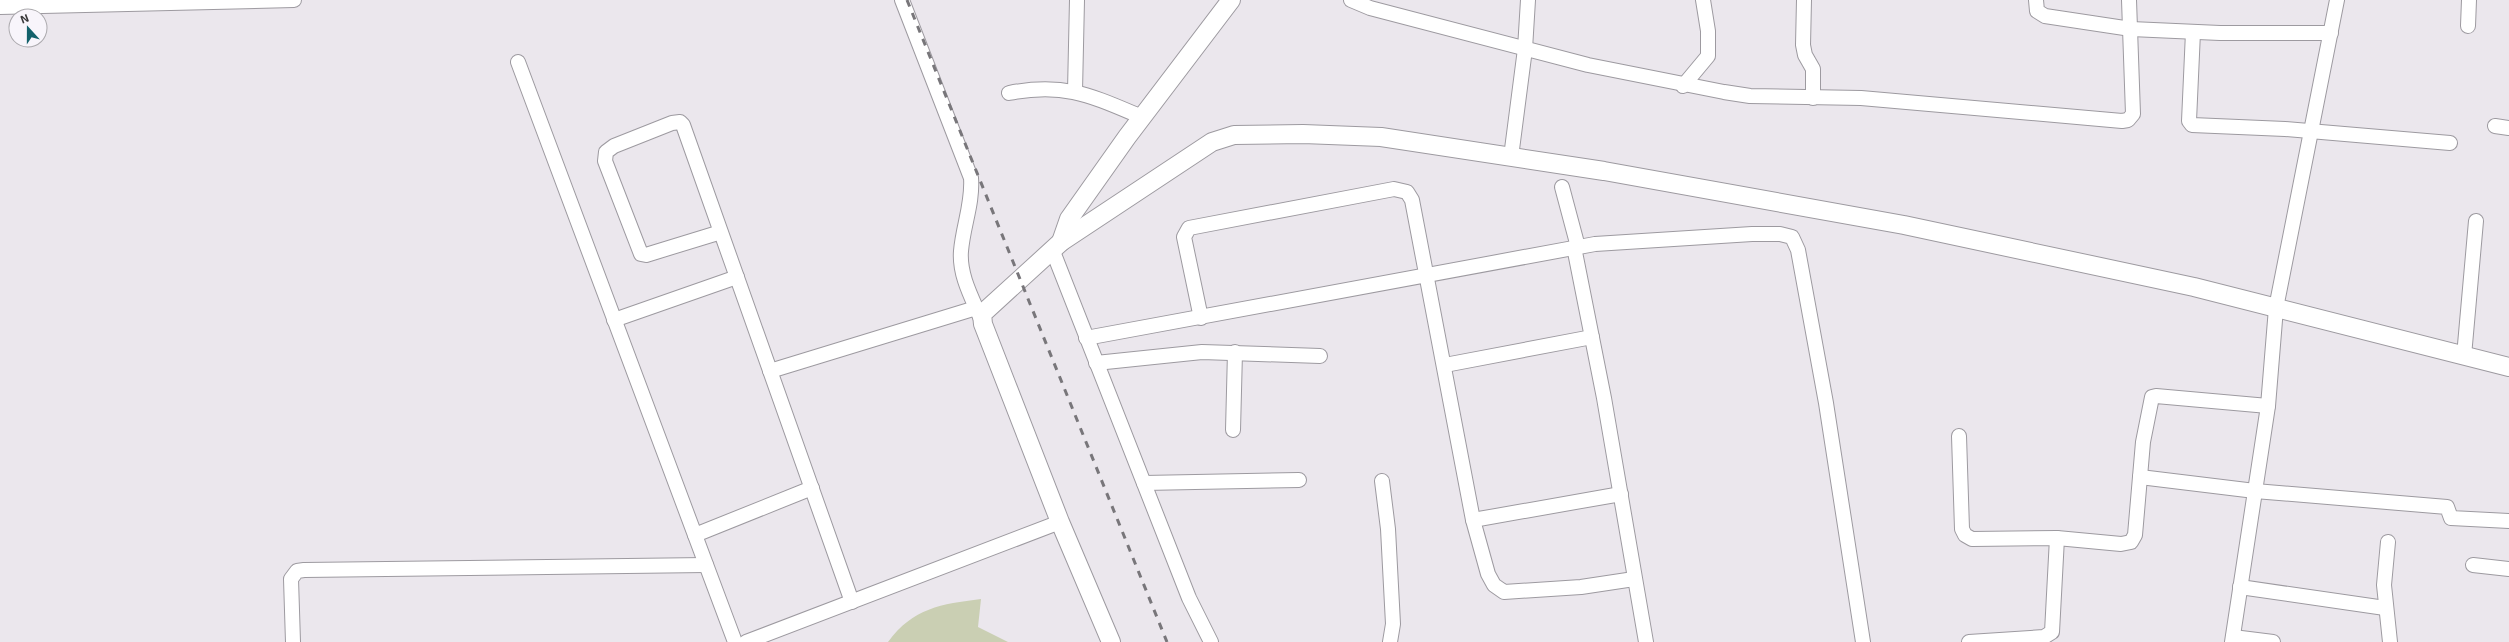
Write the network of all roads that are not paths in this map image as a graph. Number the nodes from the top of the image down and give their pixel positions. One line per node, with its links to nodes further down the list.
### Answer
1 (294, 0): 13 (street)
2 (902, 0): 38 (street)
3 (1077, 0): 21 (street)
4 (1231, 0): 24 (main road)
5 (1351, 0): 18 (street)
6 (1528, 0): 18 (street)
7 (1703, 0): 20 (street)
8 (1804, 0): 23 (street)
9 (2036, 0): 15 (street)
10 (2129, 0): 15 (street)
11 (2337, 0): 17 (street)
12 (2469, 0): 14 (street)
13 (0, 7)
14 (2468, 26)
15 (2131, 29): 16 (street); 23 (street)
16 (2193, 32): 17 (street); 27 (street)
17 (2331, 33): 27 (street)
18 (1525, 48): 20 (street); 29 (street)
19 (518, 62): 40 (street)
20 (1683, 86): 23 (street)
21 (1075, 91): 22 (street); 24 (street)
22 (1010, 93)
23 (1813, 98)
24 (1142, 117): 33 (main road)
25 (2495, 126): 26 (street)
26 (2509, 128)
27 (2312, 132): 28 (street); 37 (street)
28 (2450, 143)
29 (1511, 157): 33 (main road); 37 (main road)
30 (1562, 187): 34 (street)
31 (2476, 221): 45 (street)
32 (721, 232): 32 (street); 36 (street)
33 (1056, 246): 38 (main road); 42 (street)
34 (1576, 247): 35 (street); 41 (street); 81 (street)
35 (1428, 275): 39 (street); 39 (street); 47 (street)
36 (737, 277): 40 (street); 49 (street)
37 (2276, 308): 45 (main road); 50 (street)
38 (978, 313): 49 (street); 62 (main road)
39 (1201, 318): 42 (street)
40 (614, 320): 63 (street)
41 (1592, 337): 47 (street); 59 (street)
42 (1086, 338): 46 (street)
43 (1236, 352): 44 (street); 46 (street); 51 (street)
44 (1320, 356)
45 (2464, 356): 48 (main road)
46 (1096, 363): 56 (street)
47 (1445, 365): 60 (street)
48 (2509, 367)
49 (770, 371): 57 (street)
50 (2268, 406): 53 (street); 58 (street)
51 (1233, 430)
52 (1959, 436): 64 (street)
53 (2140, 477): 58 (street); 64 (street)
54 (1299, 480): 56 (street)
55 (1382, 481): 79 (street)
56 (1144, 483): 78 (street)
57 (812, 488): 63 (street); 71 (street)
58 (2255, 491): 61 (street); 70 (street)
59 (1621, 494): 60 (street); 69 (street)
60 (1472, 520): 69 (street)
61 (2509, 521)
62 (1060, 522): 71 (street); 77 (main road)
63 (695, 535): 66 (street)
64 (2057, 538): 82 (street)
65 (2388, 542): 72 (street)
66 (706, 565): 74 (street); 75 (street)
67 (2473, 565): 68 (street)
68 (2509, 569)
69 (1634, 579): 80 (street)
70 (2240, 587): 72 (street); 73 (street)
71 (852, 602): 76 (street)
72 (2385, 608): 84 (street)
73 (2233, 639): 83 (street)
74 (292, 642)
75 (735, 642)
76 (746, 642)
77 (1111, 642)
78 (1211, 642)
79 (1390, 642)
80 (1646, 642)
81 (1863, 642)
82 (1969, 642)
83 (2273, 642)
84 (2390, 642)

